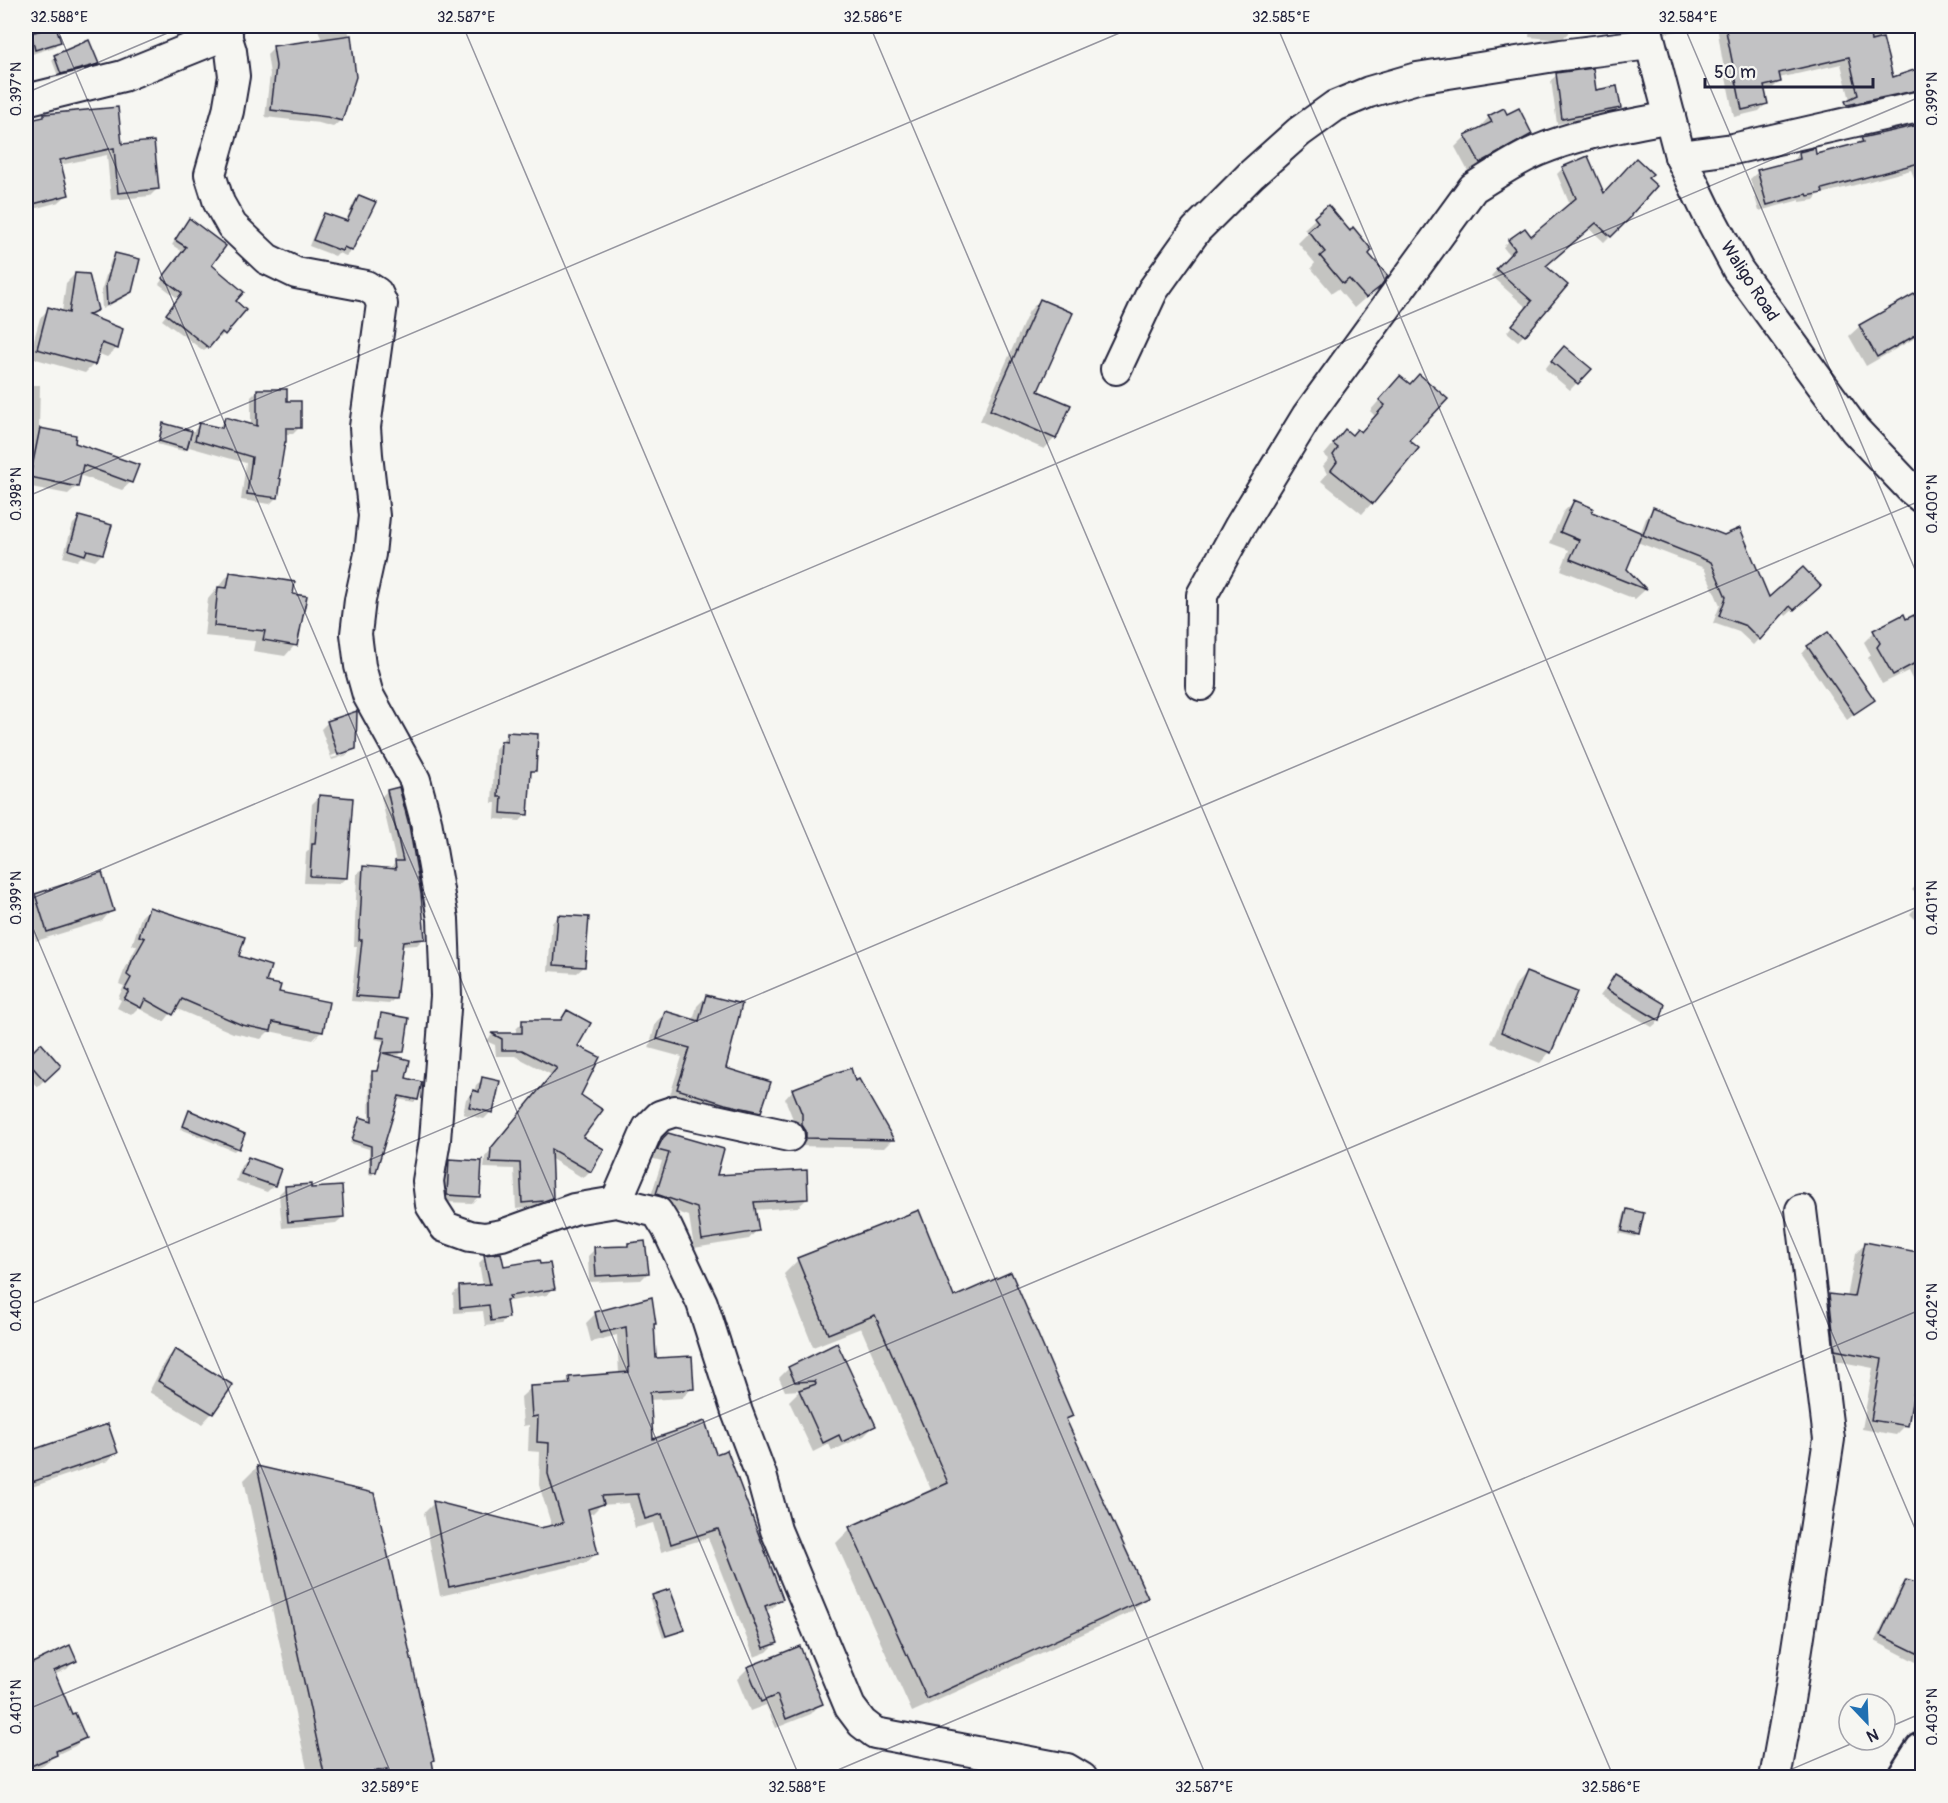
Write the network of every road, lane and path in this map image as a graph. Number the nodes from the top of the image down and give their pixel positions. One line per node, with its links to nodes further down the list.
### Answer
1 (225, 30): 3 (street); 11 (street)
2 (1648, 35): 5 (street, Waligo Road); 7 (street)
3 (26, 100)
4 (1923, 106): 6 (street)
5 (1670, 117): 6 (street, Waligo Road); 9 (street)
6 (1680, 156): 8 (street, Waligo Road)
7 (1116, 369)
8 (1923, 498)
9 (1201, 685)
10 (789, 1136): 11 (street)
11 (616, 1202): 14 (street)
12 (1801, 1210): 15 (street)
13 (1923, 1750): 16 (main road)
14 (1082, 1778)
15 (1774, 1778)
16 (1904, 1778)

